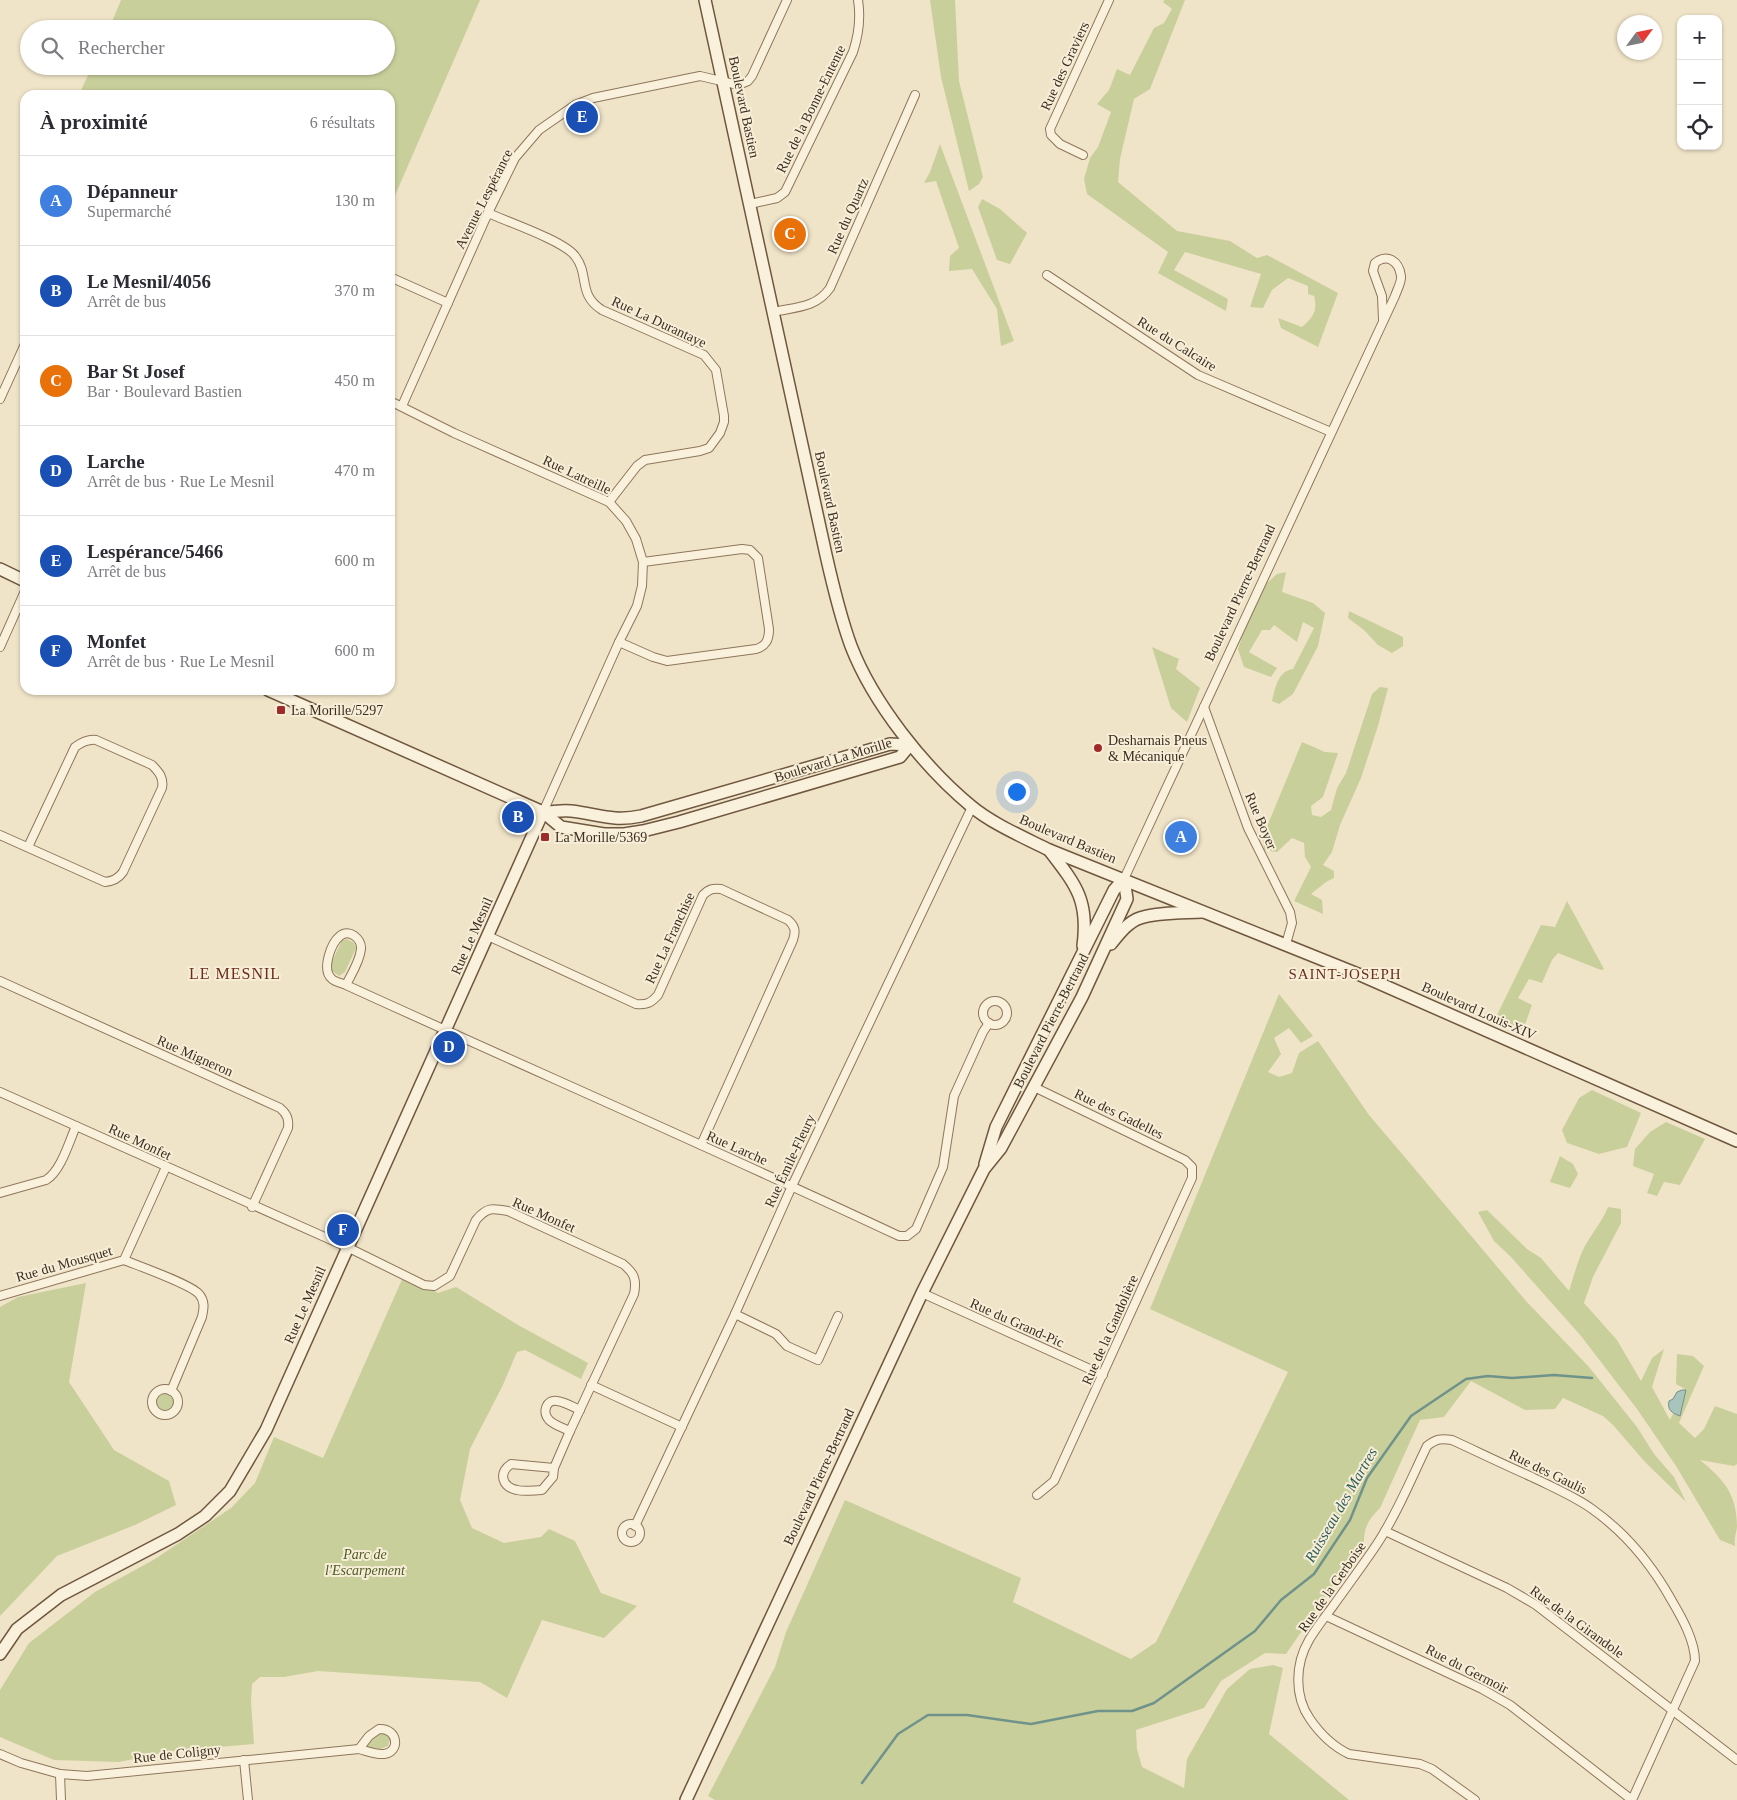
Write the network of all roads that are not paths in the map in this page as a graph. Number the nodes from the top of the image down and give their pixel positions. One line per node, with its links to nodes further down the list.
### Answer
1 (705, 0): 5 (main road, Boulevard Bastien)
2 (788, 0): 5 (street, Avenue Lespérance)
3 (858, 0): 8 (street, Rue de la Bonne-Entente)
4 (1109, 0): 7 (street, Rue des Graviers)
5 (723, 82): 8 (main road, Boulevard Bastien); 9 (street, Avenue Lespérance)
6 (915, 95): 13 (street, Rue du Quartz)
7 (1083, 156)
8 (750, 204): 13 (main road, Boulevard Bastien)
9 (488, 213): 12 (street, Avenue Lespérance); 20 (street, Rue La Durantaye)
10 (1047, 275): 19 (street, Rue du Calcaire)
11 (395, 279): 12 (street)
12 (448, 303): 18 (street, Avenue Lespérance)
13 (773, 312): 29 (main road, Boulevard Bastien)
14 (1383, 320): 14 (street, Boulevard Pierre-Bertrand); 19 (street, Boulevard Pierre-Bertrand)
15 (20, 355): 16 (street)
16 (0, 399)
17 (395, 403): 18 (street, Rue Latreille)
18 (402, 406): 20 (street, Rue Latreille)
19 (1331, 432): 28 (street, Boulevard Pierre-Bertrand)
20 (609, 502): 21 (street, Rue Latreille)
21 (643, 562): 25 (street, Rue Latreille); 25 (street)
22 (0, 569): 23 (main road)
23 (20, 578)
24 (20, 602): 26 (street)
25 (619, 642): 31 (street, Rue Latreille)
26 (0, 647)
27 (279, 695): 31 (main road, Boulevard La Morille)
28 (1204, 707): 35 (street, Boulevard Pierre-Bertrand); 38 (street, Rue Boyer)
29 (910, 746): 30 (main road, Boulevard Bastien); 31 (main road, Boulevard La Morille); 31 (main road, Boulevard La Morille)
30 (972, 807): 34 (main road, Boulevard Bastien); 53 (street, Rue Émile-Fleury)
31 (543, 812): 37 (main road, Rue Le Mesnil)
32 (0, 835): 33 (street)
33 (28, 847): 33 (street)
34 (1047, 848): 35 (main road, Boulevard Bastien); 40 (main road)
35 (1124, 879): 36 (main road, Boulevard Louis-XIV); 39 (main road, Boulevard Pierre-Bertrand); 40 (main road, Boulevard Pierre-Bertrand)
36 (1206, 912): 38 (main road, Boulevard Louis-XIV); 39 (main road)
37 (488, 936): 44 (main road, Rue Le Mesnil); 49 (street, Rue La Franchise)
38 (1286, 944): 48 (main road, Boulevard Louis-XIV)
39 (1101, 956): 45 (main road, Boulevard Pierre-Bertrand)
40 (1081, 958): 52 (main road, Boulevard Pierre-Bertrand)
41 (0, 981): 55 (street, Rue Migneron)
42 (346, 985): 42 (street, Rue Larche); 44 (street, Rue Larche)
43 (989, 1023): 53 (street, Rue Larche)
44 (446, 1031): 49 (street, Rue Larche); 56 (main road, Rue Le Mesnil)
45 (1034, 1087): 51 (street, Rue des Gadelles); 52 (main road, Boulevard Pierre-Bertrand)
46 (0, 1092): 47 (street, Rue Monfet)
47 (76, 1126): 50 (street, Rue Monfet); 54 (street)
48 (1737, 1141)
49 (701, 1145): 53 (street, Rue Larche)
50 (166, 1167): 55 (street, Rue Monfet); 57 (street, Rue du Mousquet)
51 (1192, 1167): 62 (street, Rue de la Gandolière)
52 (984, 1169): 58 (main road, Boulevard Pierre-Bertrand)
53 (792, 1186): 60 (street, Rue Émile-Fleury)
54 (0, 1193)
55 (252, 1206): 56 (street, Rue Monfet)
56 (347, 1248): 63 (street, Rue Monfet); 74 (main road, Rue Le Mesnil)
57 (124, 1260): 59 (street, Rue du Mousquet); 64 (street)
58 (922, 1293): 62 (street, Rue du Grand-Pic); 83 (main road, Boulevard Pierre-Bertrand)
59 (0, 1296)
60 (734, 1314): 61 (street); 66 (street, Rue Émile-Fleury)
61 (838, 1316)
62 (1103, 1375): 70 (street, Rue de la Gandolière)
63 (591, 1385): 65 (street); 66 (street)
64 (171, 1391)
65 (580, 1410): 67 (street); 67 (street)
66 (682, 1427): 71 (street, Rue Émile-Fleury)
67 (570, 1431): 69 (street)
68 (1435, 1440): 72 (street, Rue de la Gerboise); 75 (street, Rue des Gaulis)
69 (554, 1468): 69 (street)
70 (1037, 1495)
71 (635, 1526)
72 (1385, 1531): 73 (street, Rue de la Gerboise); 75 (street, Rue de la Girandole)
73 (1326, 1616): 84 (street, Rue de la Gerboise); 85 (street, Rue du Germoir)
74 (0, 1654)
75 (1673, 1710): 79 (street, Rue de la Girandole); 85 (street)
76 (359, 1749): 76 (street, Rue de Coligny); 78 (street, Rue de Coligny)
77 (0, 1754): 80 (street, Rue de Coligny)
78 (244, 1760): 80 (street, Rue de Coligny); 82 (street)
79 (1737, 1760)
80 (60, 1774): 81 (street)
81 (62, 1800)
82 (248, 1800)
83 (686, 1800)
84 (1475, 1800)
85 (1632, 1800)

